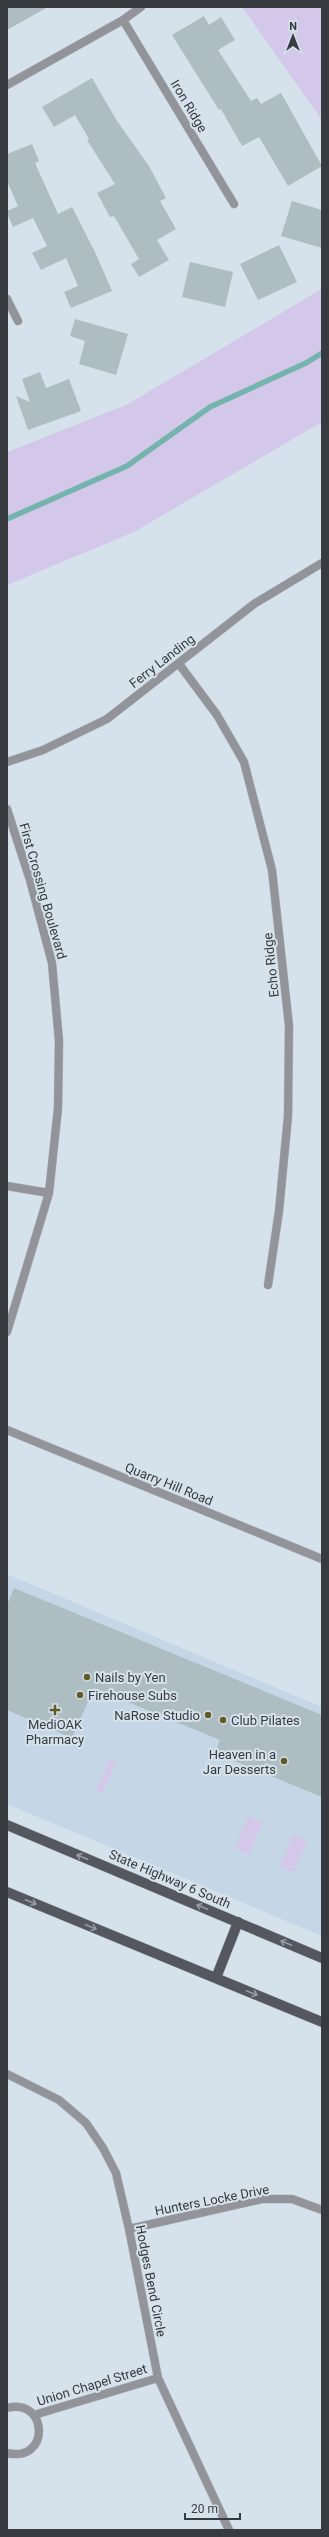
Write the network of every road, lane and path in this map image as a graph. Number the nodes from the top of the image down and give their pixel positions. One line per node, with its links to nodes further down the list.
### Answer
1 (141, 7): 2 (street)
2 (123, 20): 3 (street); 4 (street, Iron Ridge)
3 (7, 85)
4 (234, 204)
5 (7, 299): 6 (street)
6 (18, 321)
7 (322, 563): 8 (street, Ferry Landing)
8 (179, 664): 9 (street, Ferry Landing); 13 (street, Echo Ridge)
9 (7, 762)
10 (7, 809): 12 (street, First Crossing Boulevard)
11 (7, 1186): 12 (street)
12 (49, 1193): 14 (street, First Crossing Boulevard)
13 (268, 1285)
14 (7, 1332)
15 (7, 1430): 16 (street, Quarry Hill Road)
16 (322, 1559)
17 (7, 1825): 19 (main road, State Highway 6 South, one-way to 17)
18 (7, 1892): 21 (main road, one-way to 21)
19 (238, 1922): 20 (main road, State Highway 6 South, one-way to 19); 21 (main road)
20 (322, 1958)
21 (216, 1978): 22 (main road, one-way to 22)
22 (322, 2022)
23 (7, 2074): 25 (street, Hodges Bend Circle)
24 (322, 2210): 25 (street, Hunters Locke Drive)
25 (129, 2229): 26 (street, Hodges Bend Circle)
26 (158, 2378): 28 (street, Union Chapel Street); 30 (street, Hodges Bend Circle)
27 (7, 2408): 28 (street, Union Chapel Street)
28 (34, 2415): 29 (street, Union Chapel Street)
29 (7, 2453)
30 (229, 2530)

